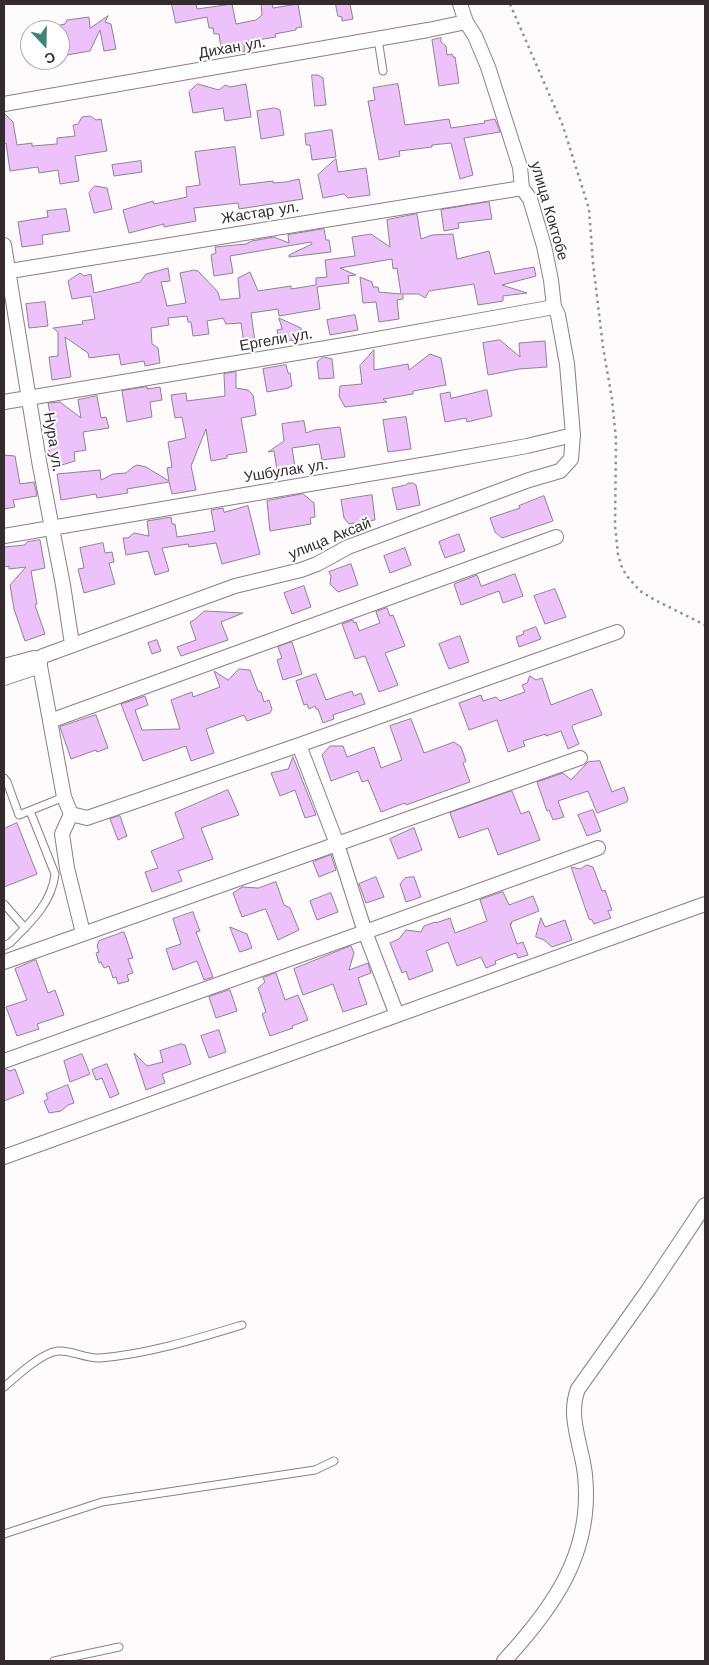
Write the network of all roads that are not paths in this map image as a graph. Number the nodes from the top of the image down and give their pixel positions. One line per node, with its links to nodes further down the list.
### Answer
1 (460, 4): 2 (street, улица Коктобе)
2 (466, 22): 3 (street, Дихан ул.); 6 (street, улица Коктобе)
3 (378, 39): 4 (lane); 5 (street, Дихан ул.)
4 (383, 71)
5 (4, 104)
6 (522, 188): 8 (street, Жастар ул.); 9 (street, улица Коктобе)
7 (4, 245): 8 (street, Нура ул.)
8 (6, 272): 10 (street, Нура ул.)
9 (554, 307): 10 (street, Ергели ул.); 12 (street, улица Коктобе)
10 (30, 399): 11 (street, Ергели ул.); 13 (street, Нура ул.)
11 (4, 402)
12 (573, 435): 13 (street, Ушбулак ул.); 17 (street, улица Аксай)
13 (53, 528): 14 (street, Ушбулак ул.); 17 (street, Нура ул.)
14 (4, 536)
15 (556, 537): 21 (street)
16 (617, 632): 22 (street)
17 (72, 644): 18 (street, улица Аксай)
18 (40, 662): 19 (street); 20 (street); 21 (street)
19 (4, 666)
20 (4, 678)
21 (50, 721): 25 (street)
22 (299, 745): 27 (street); 28 (street)
23 (580, 758): 28 (street)
24 (4, 778): 26 (lane)
25 (64, 797): 26 (lane); 27 (street)
26 (30, 812): 32 (lane)
27 (71, 814): 34 (street)
28 (337, 844): 33 (street); 34 (street)
29 (598, 848): 33 (street)
30 (4, 904): 32 (lane)
31 (705, 904): 37 (street)
32 (25, 928): 35 (lane)
33 (365, 932): 37 (street); 38 (street)
34 (83, 933): 36 (street)
35 (4, 946)
36 (4, 962)
37 (397, 1015): 39 (street)
38 (4, 1061)
39 (4, 1157)
40 (705, 1205): 47 (street)
41 (242, 1325): 42 (lane)
42 (4, 1387)
43 (334, 1461): 44 (lane)
44 (4, 1534)
45 (119, 1647): 46 (lane)
46 (54, 1661)
47 (504, 1661)

